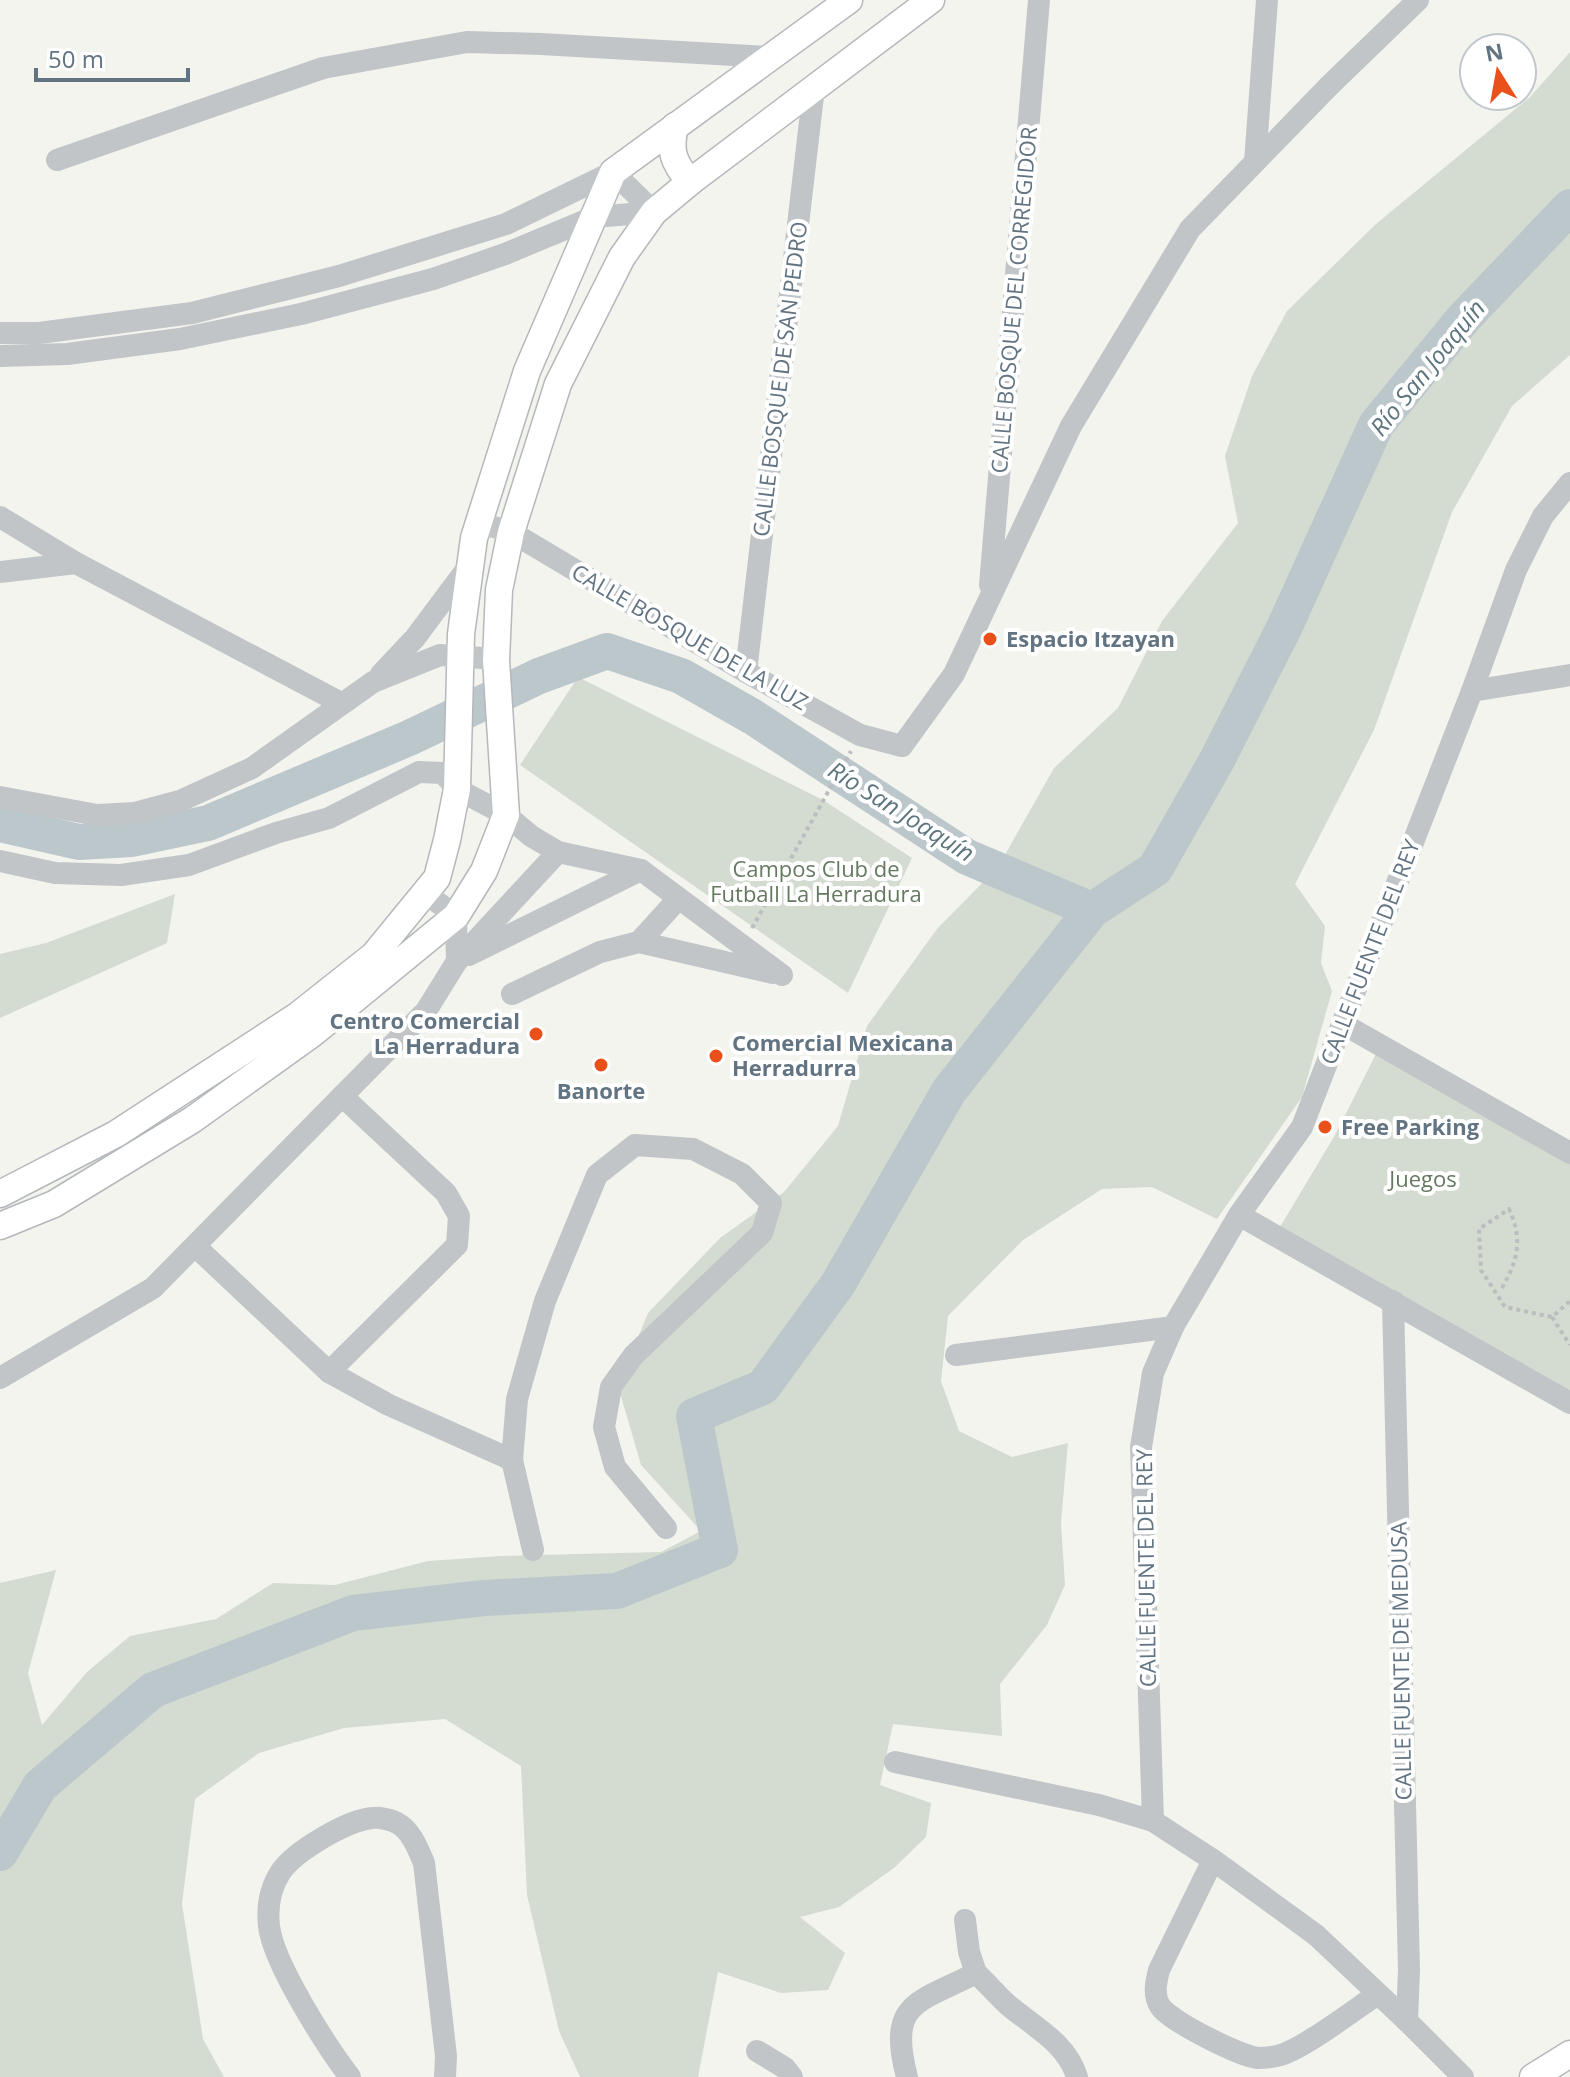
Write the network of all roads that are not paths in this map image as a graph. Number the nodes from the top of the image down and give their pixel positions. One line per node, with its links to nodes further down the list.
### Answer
1 (849, 0): 6 (main road)
2 (931, 0): 7 (main road)
3 (1039, 0): 24 (street, CALLE BOSQUE DEL CORREGIDOR)
4 (1267, 0): 10 (street)
5 (1418, 0): 10 (street)
6 (768, 57): 8 (main road); 9 (street)
7 (814, 87): 12 (main road); 27 (street, CALLE BOSQUE DE SAN PEDRO)
8 (675, 126): 11 (main road); 12 (main road)
9 (57, 160)
10 (1255, 162): 24 (street)
11 (613, 172): 13 (street); 14 (main road); 15 (street)
12 (690, 182): 13 (main road)
13 (654, 212): 14 (street); 20 (main road)
14 (594, 217): 16 (street); 19 (main road)
15 (0, 333)
16 (0, 356)
17 (1570, 483): 30 (street, CALLE FUENTE DEL REY)
18 (0, 517): 21 (street)
19 (480, 523): 20 (street, CALLE BOSQUE DE LA LUZ); 22 (main road)
20 (511, 532): 26 (main road); 27 (street, CALLE BOSQUE DE LA LUZ)
21 (76, 563): 23 (street); 31 (street)
22 (471, 563): 25 (main road); 29 (street)
23 (0, 572)
24 (989, 599): 27 (street, CALLE BOSQUE DE LA LUZ)
25 (461, 657): 26 (street); 29 (street); 32 (main road)
26 (496, 659): 34 (main road)
27 (746, 672)
28 (1570, 675): 30 (street)
29 (373, 682): 31 (street)
30 (1472, 691): 44 (street, CALLE FUENTE DEL REY)
31 (341, 703): 33 (street)
32 (457, 788): 34 (street); 36 (street); 38 (main road)
33 (0, 797)
34 (506, 815): 35 (street); 40 (main road)
35 (558, 852): 37 (street); 42 (street)
36 (0, 861)
37 (641, 870): 39 (street); 42 (street)
38 (425, 893): 40 (street); 47 (main road)
39 (678, 899): 41 (street); 41 (street)
40 (456, 916): 42 (street); 49 (main road)
41 (639, 942): 43 (street)
42 (457, 961): 45 (street)
43 (512, 994)
44 (1343, 1024): 46 (street); 48 (street, CALLE FUENTE DEL REY)
45 (342, 1096): 50 (street); 54 (street)
46 (1570, 1153)
47 (0, 1194)
48 (1239, 1215): 51 (street); 52 (street, CALLE FUENTE DEL REY)
49 (0, 1226)
50 (195, 1246): 54 (street); 55 (street)
51 (1393, 1301): 56 (street); 66 (street, CALLE FUENTE DE MEDUSA)
52 (1173, 1327): 53 (street); 61 (street, CALLE FUENTE DEL REY)
53 (956, 1355)
54 (329, 1372): 57 (street)
55 (0, 1378)
56 (1570, 1403)
57 (512, 1460): 58 (street); 59 (street)
58 (666, 1528)
59 (533, 1550)
60 (895, 1762): 61 (street)
61 (1153, 1821): 62 (street)
62 (1213, 1860): 65 (street); 65 (street)
63 (965, 1920): 64 (street)
64 (976, 1973): 72 (street); 73 (street)
65 (1378, 1994): 66 (street)
66 (1407, 2021): 74 (street)
67 (757, 2051): 71 (street)
68 (1570, 2054): 75 (main road)
69 (350, 2077): 70 (street)
70 (445, 2077)
71 (792, 2077)
72 (907, 2077)
73 (1077, 2077)
74 (1463, 2077)
75 (1533, 2077)

